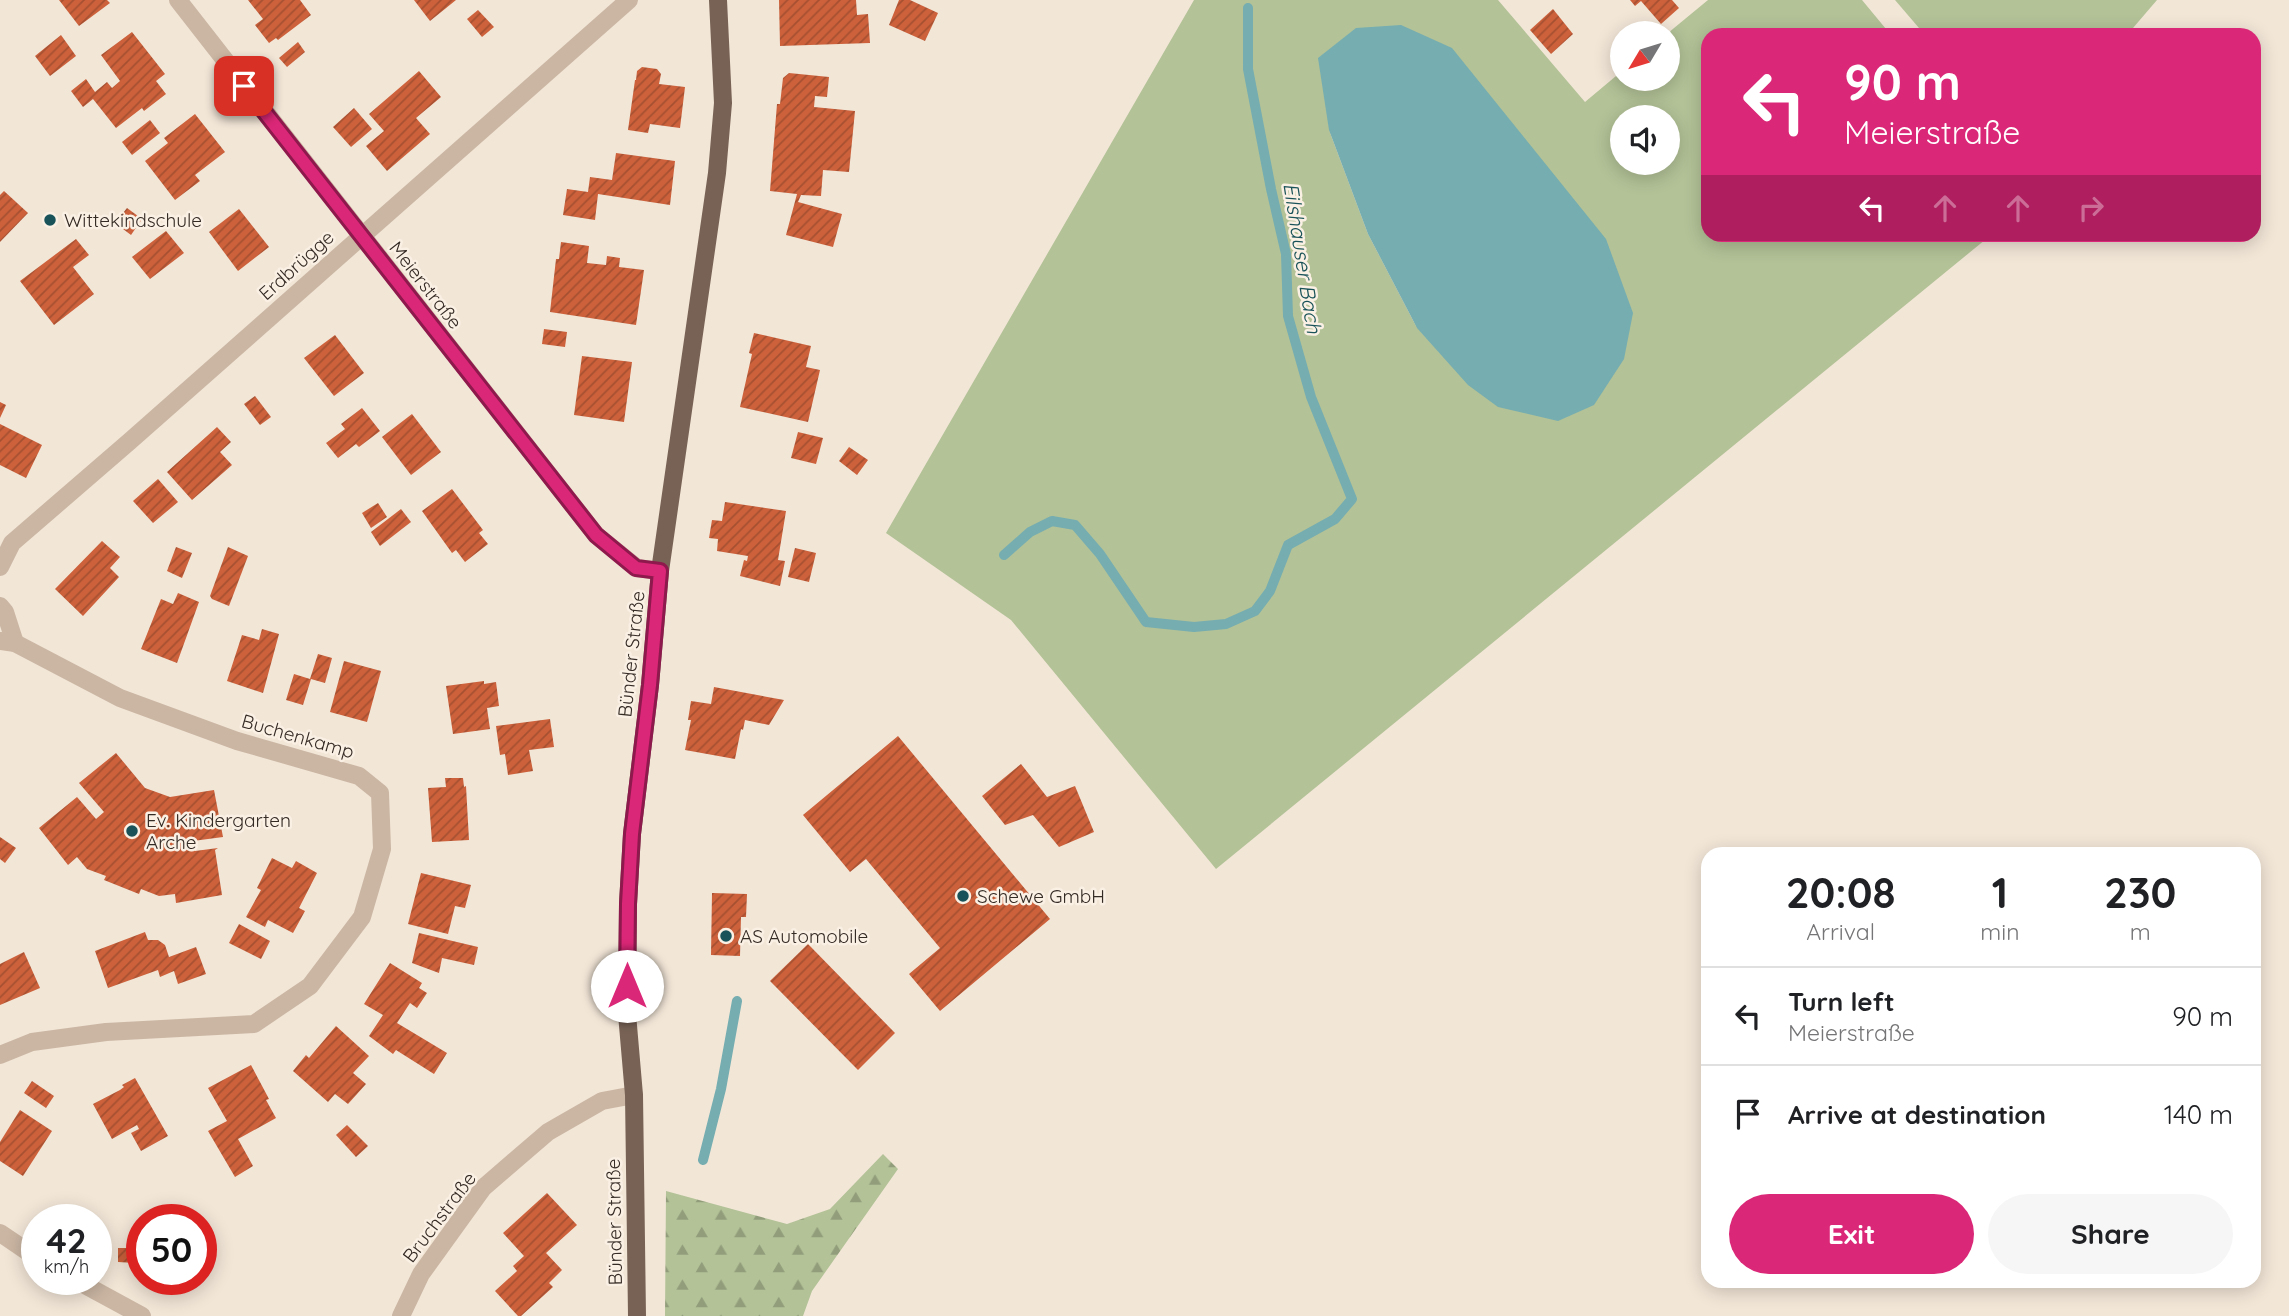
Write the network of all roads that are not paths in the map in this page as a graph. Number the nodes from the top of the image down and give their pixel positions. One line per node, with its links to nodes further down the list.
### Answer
1 (178, 0): 4 (street, Meierstraße)
2 (629, 0): 4 (street, Erdbrügge)
3 (718, 0): 6 (main road, Bünder Straße)
4 (360, 236): 5 (street, Erdbrügge); 6 (street, Meierstraße)
5 (0, 567)
6 (660, 571): 10 (main road, Bünder Straße)
7 (0, 606): 8 (street, Buchenkamp)
8 (7, 642): 9 (street, Buchenkamp)
9 (0, 1055)
10 (634, 1095): 15 (street, Bruchstraße); 16 (main road, Bünder Straße)
11 (0, 1233): 12 (street)
12 (21, 1247)
13 (103, 1295): 14 (street)
14 (142, 1316)
15 (401, 1316)
16 (637, 1316)

